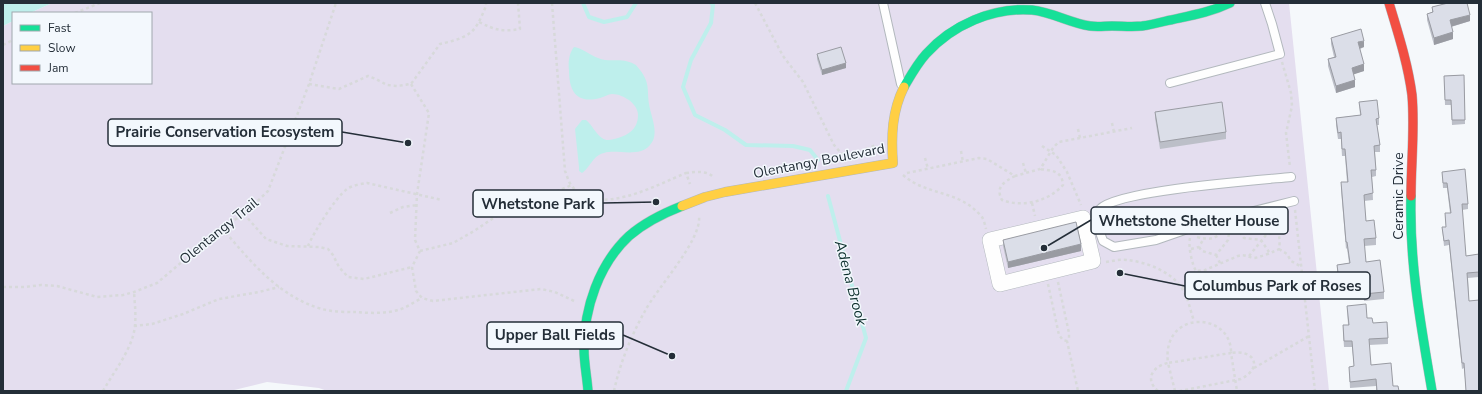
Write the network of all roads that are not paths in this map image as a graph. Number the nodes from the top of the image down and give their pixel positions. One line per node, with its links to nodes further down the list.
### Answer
1 (883, 3): 6 (lane)
2 (1230, 3): 6 (street, Olentangy Boulevard)
3 (1265, 3): 5 (lane)
4 (1389, 3): 11 (street, Ceramic Drive)
5 (1170, 83)
6 (902, 89): 10 (street, Olentangy Boulevard)
7 (1291, 176): 8 (lane)
8 (1294, 201)
9 (1050, 271): 9 (street)
10 (588, 391)
11 (1432, 391)

